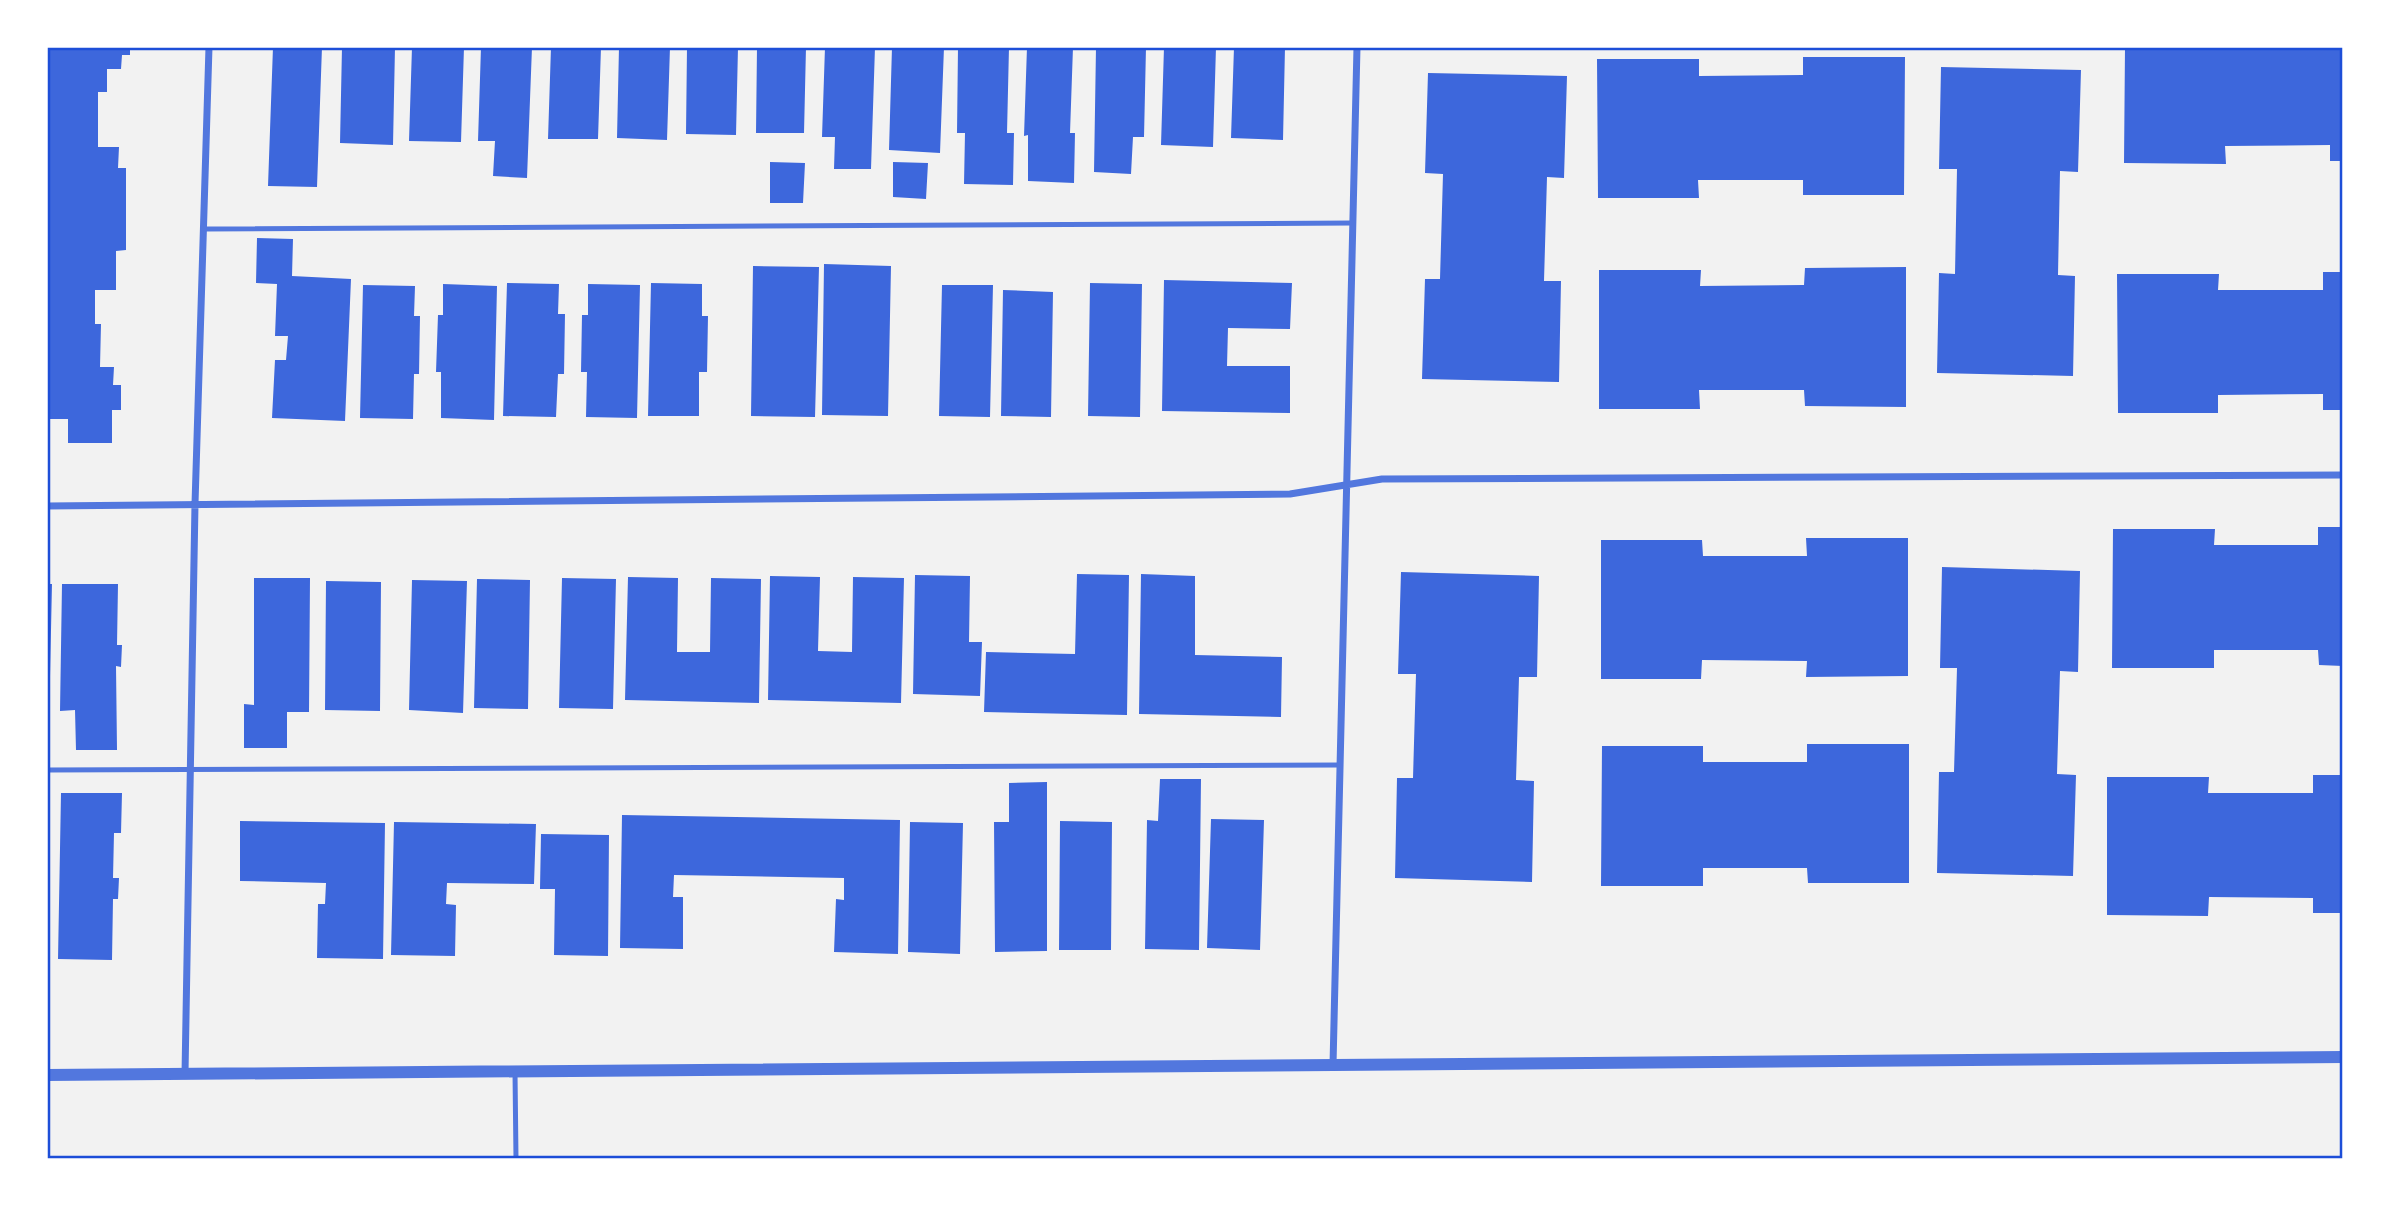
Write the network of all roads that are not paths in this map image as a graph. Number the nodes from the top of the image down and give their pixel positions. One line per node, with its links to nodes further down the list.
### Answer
1 (209, 47): 4 (street)
2 (1357, 47): 3 (street)
3 (1353, 223): 4 (lane); 6 (street)
4 (204, 229): 7 (street)
5 (2343, 475): 6 (street)
6 (1347, 485): 7 (street); 9 (street)
7 (195, 505): 8 (street); 10 (street)
8 (47, 506)
9 (1340, 765): 10 (lane); 13 (street)
10 (191, 769): 11 (lane); 15 (street)
11 (47, 770)
12 (2343, 1057): 13 (street)
13 (1333, 1065): 14 (street)
14 (515, 1072): 15 (street); 17 (lane)
15 (185, 1074): 16 (street)
16 (47, 1075)
17 (516, 1159)

